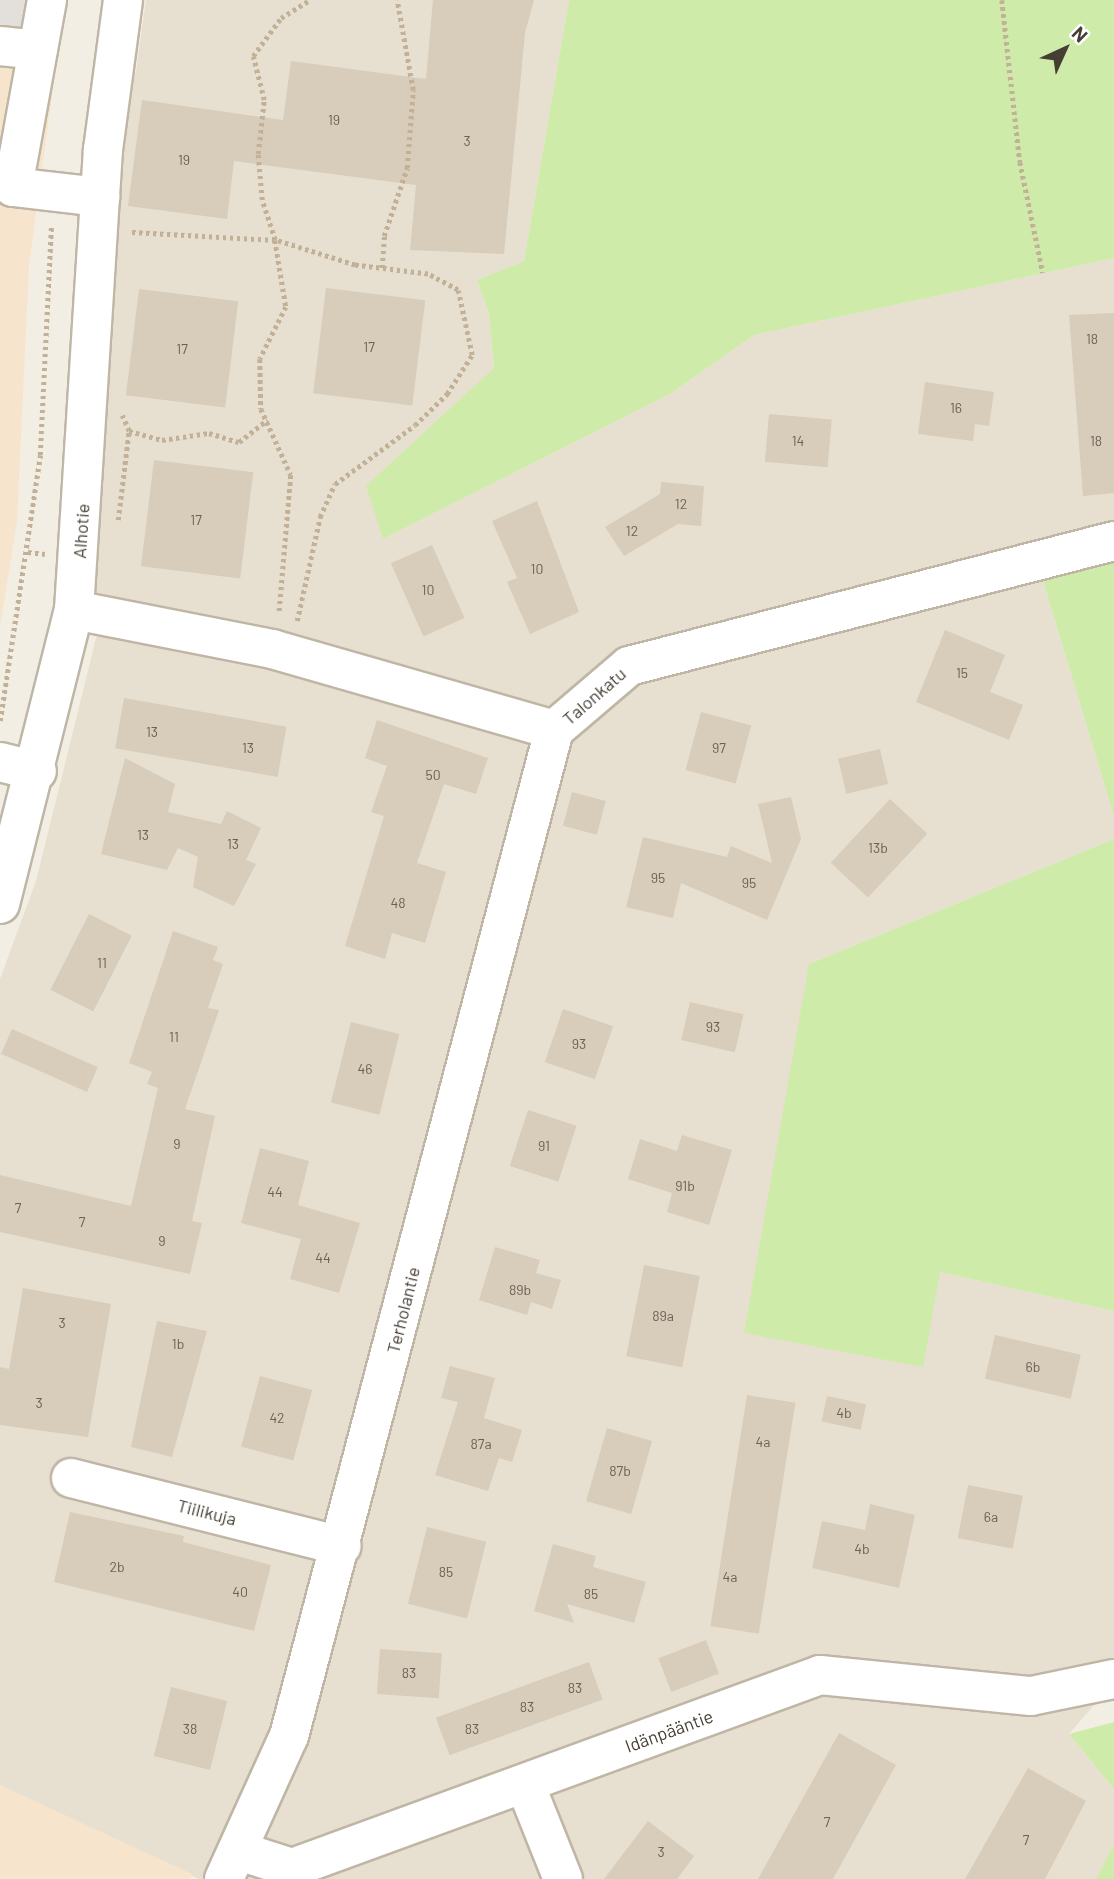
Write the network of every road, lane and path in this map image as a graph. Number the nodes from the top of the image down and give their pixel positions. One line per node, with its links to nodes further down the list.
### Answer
1 (47, 0): 8 (street)
2 (123, 0): 9 (street, Alhotie)
3 (138, 0): 9 (street, Alhotie)
4 (310, 0): 13 (path)
5 (397, 0): 14 (path)
6 (1002, 0): 15 (path)
7 (0, 46): 8 (street)
8 (38, 50): 10 (street)
9 (103, 150): 11 (street, Alhotie)
10 (54, 195): 11 (street); 21 (path)
11 (100, 197): 19 (street, Alhotie)
12 (132, 232): 13 (path)
13 (275, 240): 14 (path); 16 (path)
14 (382, 268): 20 (path)
15 (1043, 273)
16 (267, 420): 17 (path); 20 (path)
17 (129, 431)
18 (1114, 541): 22 (street, Talonkatu)
19 (74, 610): 20 (street, Talonkatu); 24 (street, Alhotie)
20 (284, 638): 22 (street, Talonkatu)
21 (0, 721)
22 (554, 730): 27 (street, Terholantie)
23 (0, 762): 24 (street)
24 (37, 771): 25 (street, Alhotie)
25 (2, 891)
26 (71, 1478): 27 (street, Tiilikuja)
27 (342, 1546): 30 (street, Terholantie)
28 (1114, 1679): 29 (street, Idänpääntie)
29 (525, 1784): 30 (street, Idänpääntie); 31 (street)
30 (231, 1865)
31 (563, 1879)

